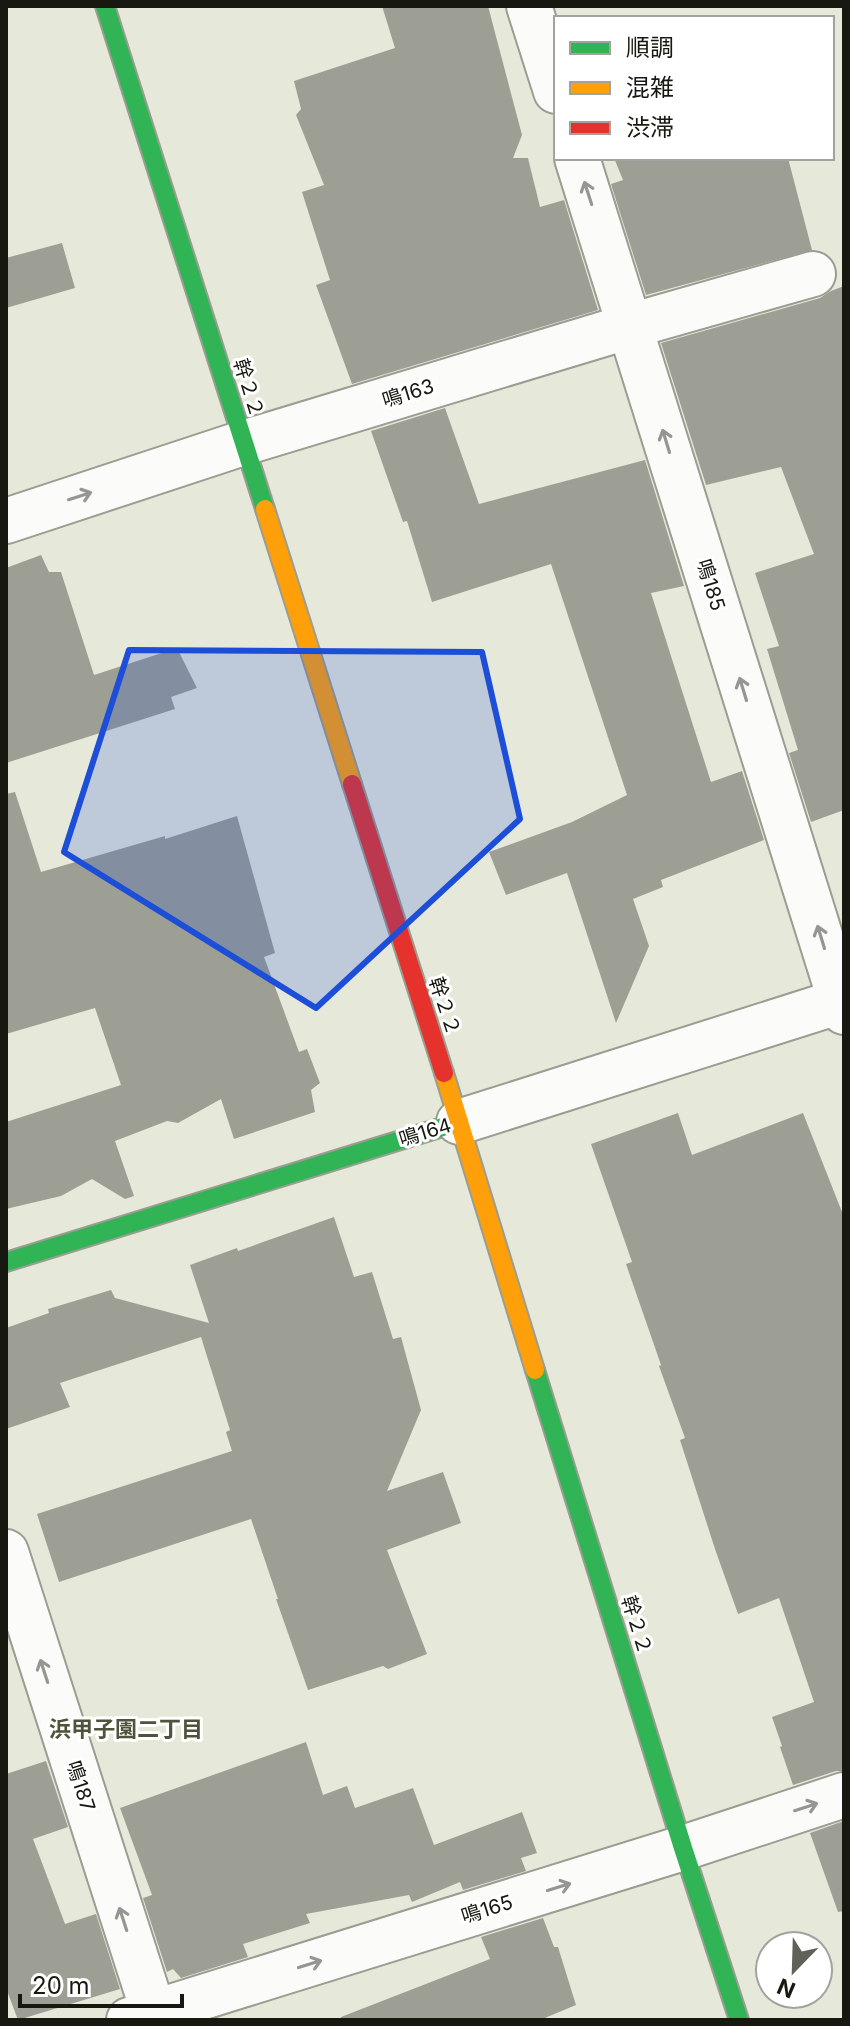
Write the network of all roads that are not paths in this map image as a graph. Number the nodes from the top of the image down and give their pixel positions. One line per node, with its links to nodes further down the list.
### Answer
1 (105, 6): 7 (street, 幹２２)
2 (529, 6): 3 (street)
3 (554, 85)
4 (578, 160): 6 (street, 鳴185, one-way to 4)
5 (813, 274): 6 (street, 鳴163)
6 (630, 326): 7 (street, 鳴163); 9 (street, 鳴185, one-way to 6)
7 (243, 443): 8 (street, 鳴163, one-way to 7); 10 (street, 幹２２)
8 (6, 521)
9 (843, 1005): 10 (street, 鳴164)
10 (459, 1122): 11 (street, 鳴164); 14 (street, 幹２２)
11 (6, 1262)
12 (6, 1552): 15 (street, 鳴187, one-way to 12)
13 (844, 1795): 14 (street, 鳴165, one-way to 13)
14 (683, 1848): 15 (street, 鳴165, one-way to 14); 16 (street, 幹２２)
15 (146, 2017)
16 (739, 2020)

